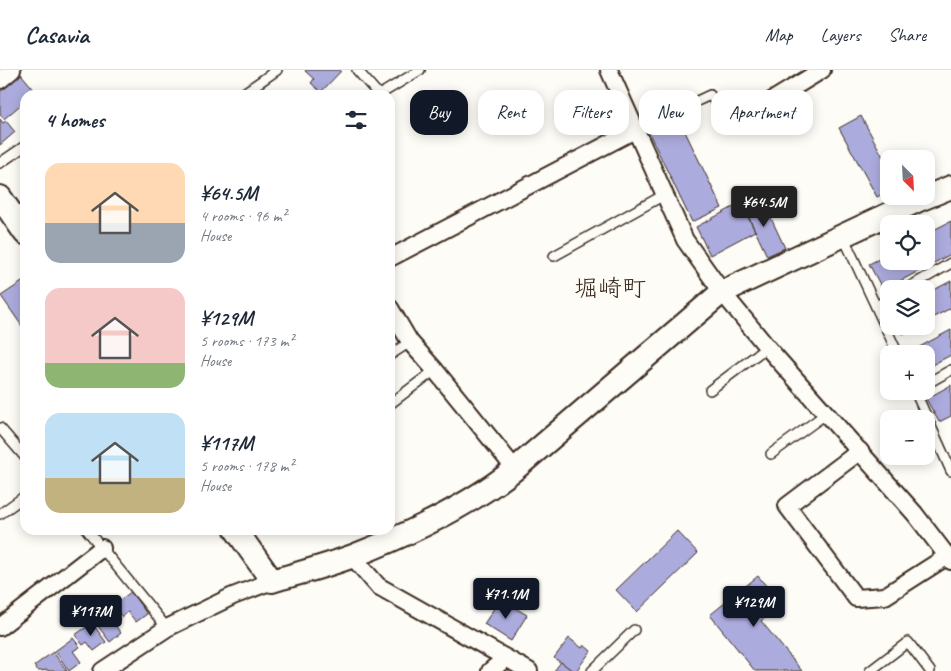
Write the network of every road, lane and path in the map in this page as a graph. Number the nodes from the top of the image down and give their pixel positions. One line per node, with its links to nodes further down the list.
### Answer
1 (12, 70): 7 (street)
2 (277, 70): 8 (lane)
3 (357, 70): 9 (lane)
4 (420, 70): 10 (lane)
5 (609, 70): 13 (street)
6 (813, 72): 11 (street)
7 (0, 80)
8 (248, 90)
9 (375, 90)
10 (387, 90)
11 (786, 90)
12 (711, 96): 13 (lane)
13 (635, 130): 17 (street); 21 (street)
14 (20, 149): 15 (lane)
15 (0, 163)
16 (951, 187): 20 (street)
17 (664, 195): 22 (lane); 25 (street)
18 (0, 198): 19 (street)
19 (20, 226)
20 (843, 236): 25 (street); 27 (lane)
21 (395, 255)
22 (554, 256)
23 (951, 263): 24 (lane)
24 (922, 280)
25 (722, 292): 31 (street); 44 (street)
26 (880, 304): 27 (lane)
27 (876, 306): 30 (lane)
28 (395, 316): 29 (street)
29 (410, 342): 32 (lane); 33 (street)
30 (894, 345)
31 (767, 347): 36 (lane); 39 (street)
32 (395, 352)
33 (435, 370): 37 (lane); 44 (street)
34 (951, 370): 35 (lane)
35 (935, 379)
36 (710, 390)
37 (395, 400)
38 (919, 400): 45 (lane)
39 (827, 413): 42 (street); 43 (lane)
40 (0, 428): 41 (lane)
41 (20, 451)
42 (860, 451): 52 (street); 52 (street)
43 (771, 454)
44 (515, 469): 51 (street)
45 (951, 471)
46 (20, 500): 47 (lane)
47 (0, 514)
48 (91, 535): 50 (lane)
49 (240, 535): 53 (street)
50 (102, 548): 54 (street); 55 (lane)
51 (352, 556): 53 (street); 57 (street)
52 (949, 559)
53 (272, 581): 55 (street)
54 (0, 627)
55 (167, 628): 58 (street)
56 (634, 630): 61 (lane)
57 (505, 659): 59 (street); 60 (street)
58 (102, 671)
59 (490, 671)
60 (529, 671)
61 (592, 671)
62 (870, 671): 63 (lane)
63 (930, 671)

